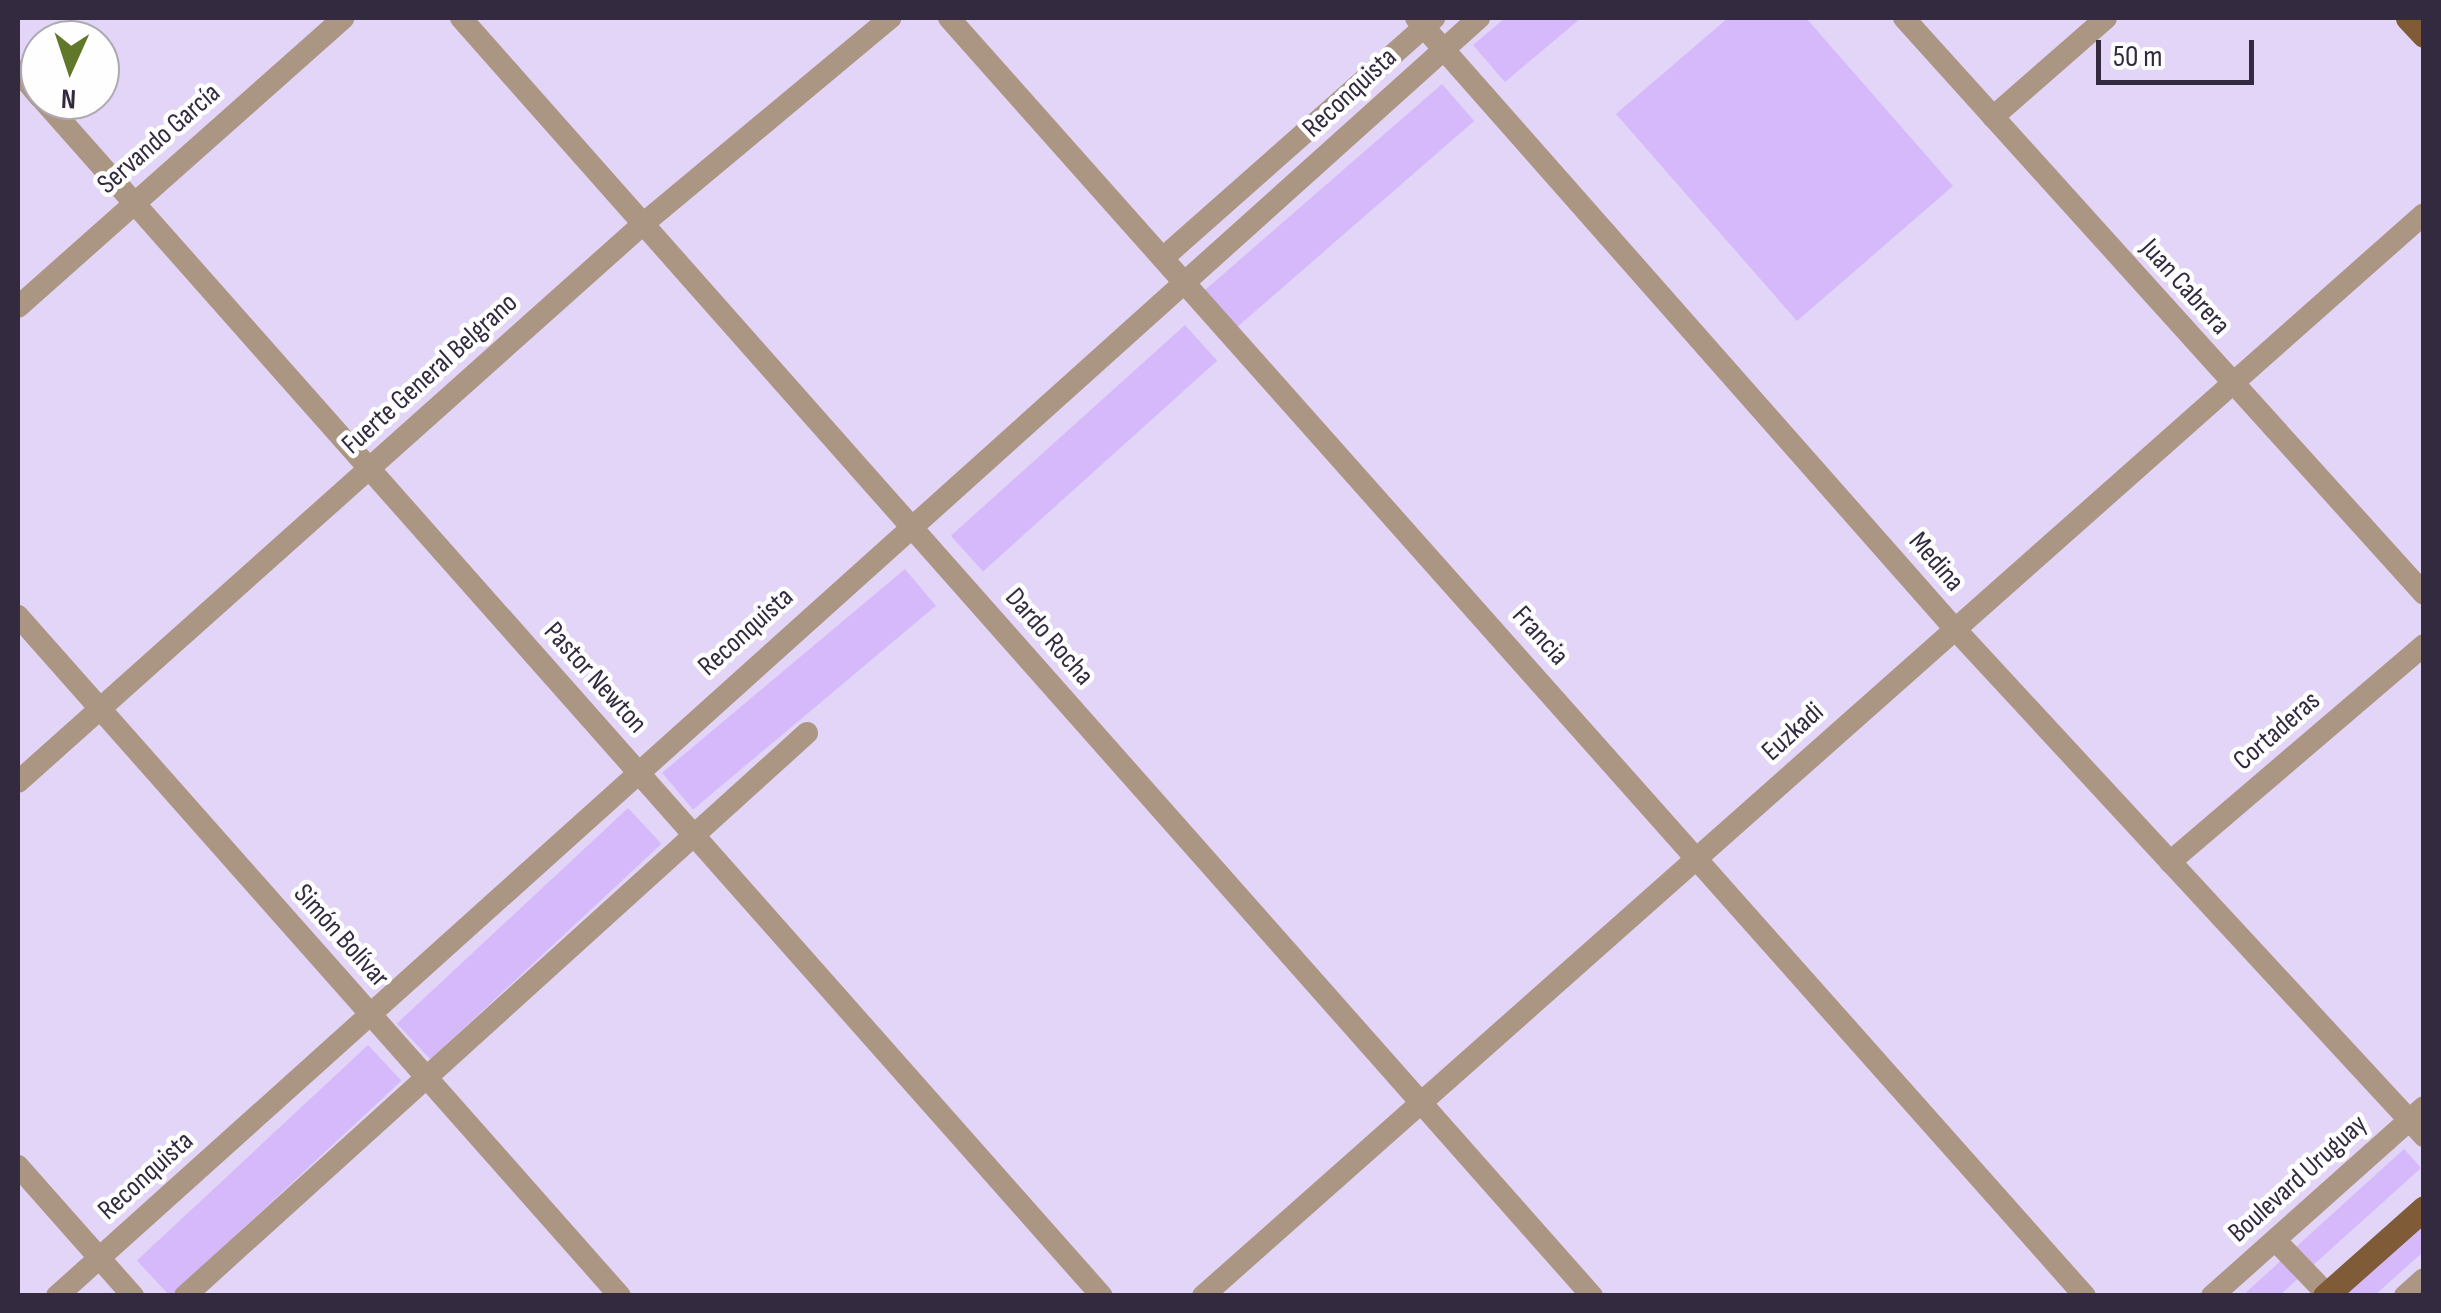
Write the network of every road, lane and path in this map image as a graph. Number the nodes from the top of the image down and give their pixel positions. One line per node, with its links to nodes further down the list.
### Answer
1 (343, 18): 14 (street, Servando García)
2 (461, 18): 16 (street, Dardo Rocha)
3 (890, 18): 16 (street, Fuerte General Belgrano)
4 (950, 18): 17 (street, Francia)
5 (1478, 18): 11 (street, Reconquista)
6 (1904, 18): 12 (street, Juan Cabrera)
7 (2106, 18): 12 (street)
8 (2408, 18): 10 (main road)
9 (1424, 21): 11 (street, Medina); 17 (street)
10 (2424, 35)
11 (1443, 48): 18 (street, Reconquista); 25 (street, Medina)
12 (1994, 118): 20 (street, Juan Cabrera)
13 (61, 120): 14 (street, Pastor Newton)
14 (133, 202): 19 (street, Servando García); 21 (street, Pastor Newton)
15 (2424, 214): 20 (street, Euzkadi)
16 (643, 224): 21 (street, Fuerte General Belgrano); 22 (street, Dardo Rocha)
17 (1163, 258): 18 (street, Francia)
18 (1186, 284): 22 (street, Reconquista); 32 (street, Francia)
19 (18, 308)
20 (2231, 384): 23 (street, Juan Cabrera); 25 (street, Euzkadi)
21 (370, 469): 27 (street, Fuerte General Belgrano); 29 (street, Pastor Newton)
22 (910, 525): 29 (street, Reconquista); 36 (street, Dardo Rocha)
23 (2424, 594)
24 (18, 616): 27 (street, Simón Bolívar)
25 (1955, 629): 32 (street, Euzkadi); 33 (street, Medina)
26 (2424, 645): 33 (street, Cortaderas)
27 (98, 706): 30 (street, Fuerte General Belgrano); 34 (street, Simón Bolívar)
28 (807, 734): 31 (street)
29 (637, 770): 31 (street, Pastor Newton); 34 (street, Reconquista)
30 (18, 782)
31 (693, 834): 35 (street); 48 (street, Pastor Newton)
32 (1696, 858): 36 (street, Euzkadi); 51 (street, Francia)
33 (2170, 862): 37 (street, Medina)
34 (371, 1015): 35 (street, Simón Bolívar); 41 (street, Reconquista)
35 (426, 1076): 46 (street); 47 (street, Simón Bolívar)
36 (1421, 1102): 49 (street, Euzkadi); 50 (street, Dardo Rocha)
37 (2418, 1121): 40 (street, Boulevard Uruguay)
38 (18, 1166): 41 (street)
39 (2424, 1208): 43 (main road)
40 (2274, 1240): 43 (street); 52 (street, Boulevard Uruguay)
41 (100, 1258): 44 (street, Reconquista); 45 (street)
42 (2424, 1279): 53 (street)
43 (2326, 1295)
44 (57, 1296)
45 (133, 1296)
46 (185, 1296)
47 (620, 1296)
48 (1102, 1296)
49 (1202, 1296)
50 (1592, 1296)
51 (2085, 1296)
52 (2212, 1296)
53 (2404, 1296)

